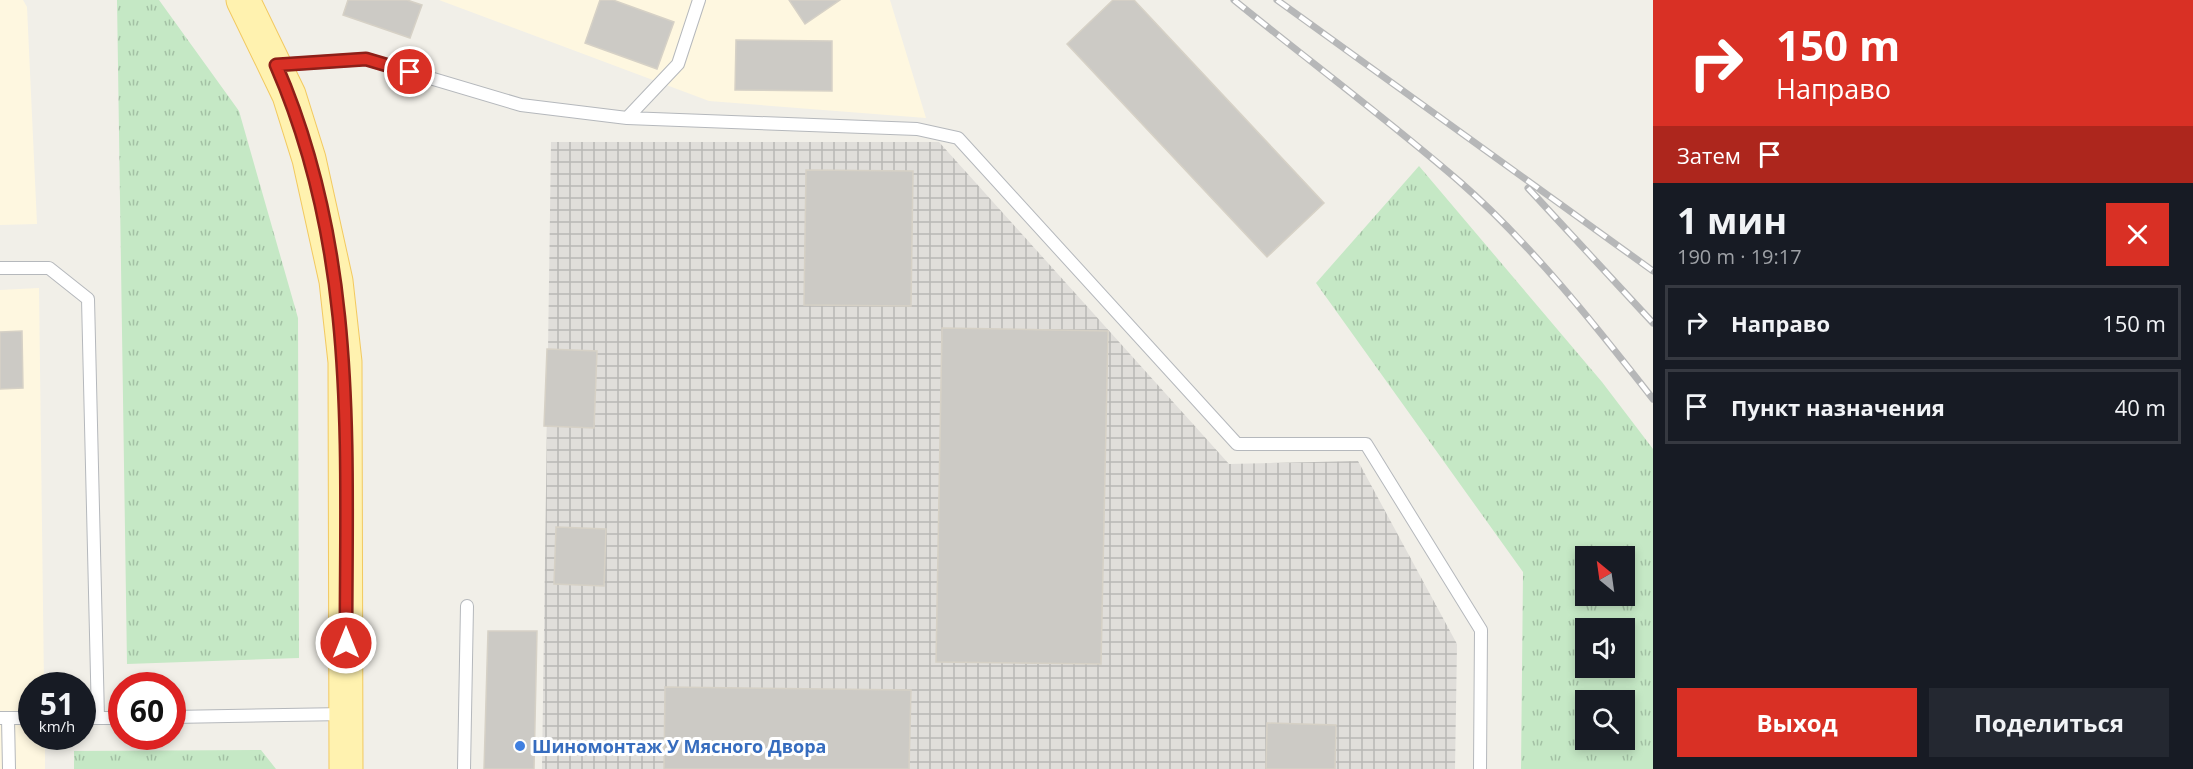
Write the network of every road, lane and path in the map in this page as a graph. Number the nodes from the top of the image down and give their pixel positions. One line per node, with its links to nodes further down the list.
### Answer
1 (243, 0): 3 (main road)
2 (699, 0): 4 (lane)
3 (276, 65): 4 (lane); 7 (main road)
4 (627, 118): 15 (lane)
5 (0, 268): 10 (lane)
6 (467, 606): 14 (lane)
7 (346, 714): 8 (lane); 13 (main road)
8 (186, 717)
9 (4, 718): 12 (lane)
10 (98, 718): 11 (lane)
11 (108, 718)
12 (9, 769)
13 (346, 769)
14 (464, 769)
15 (1480, 769)

